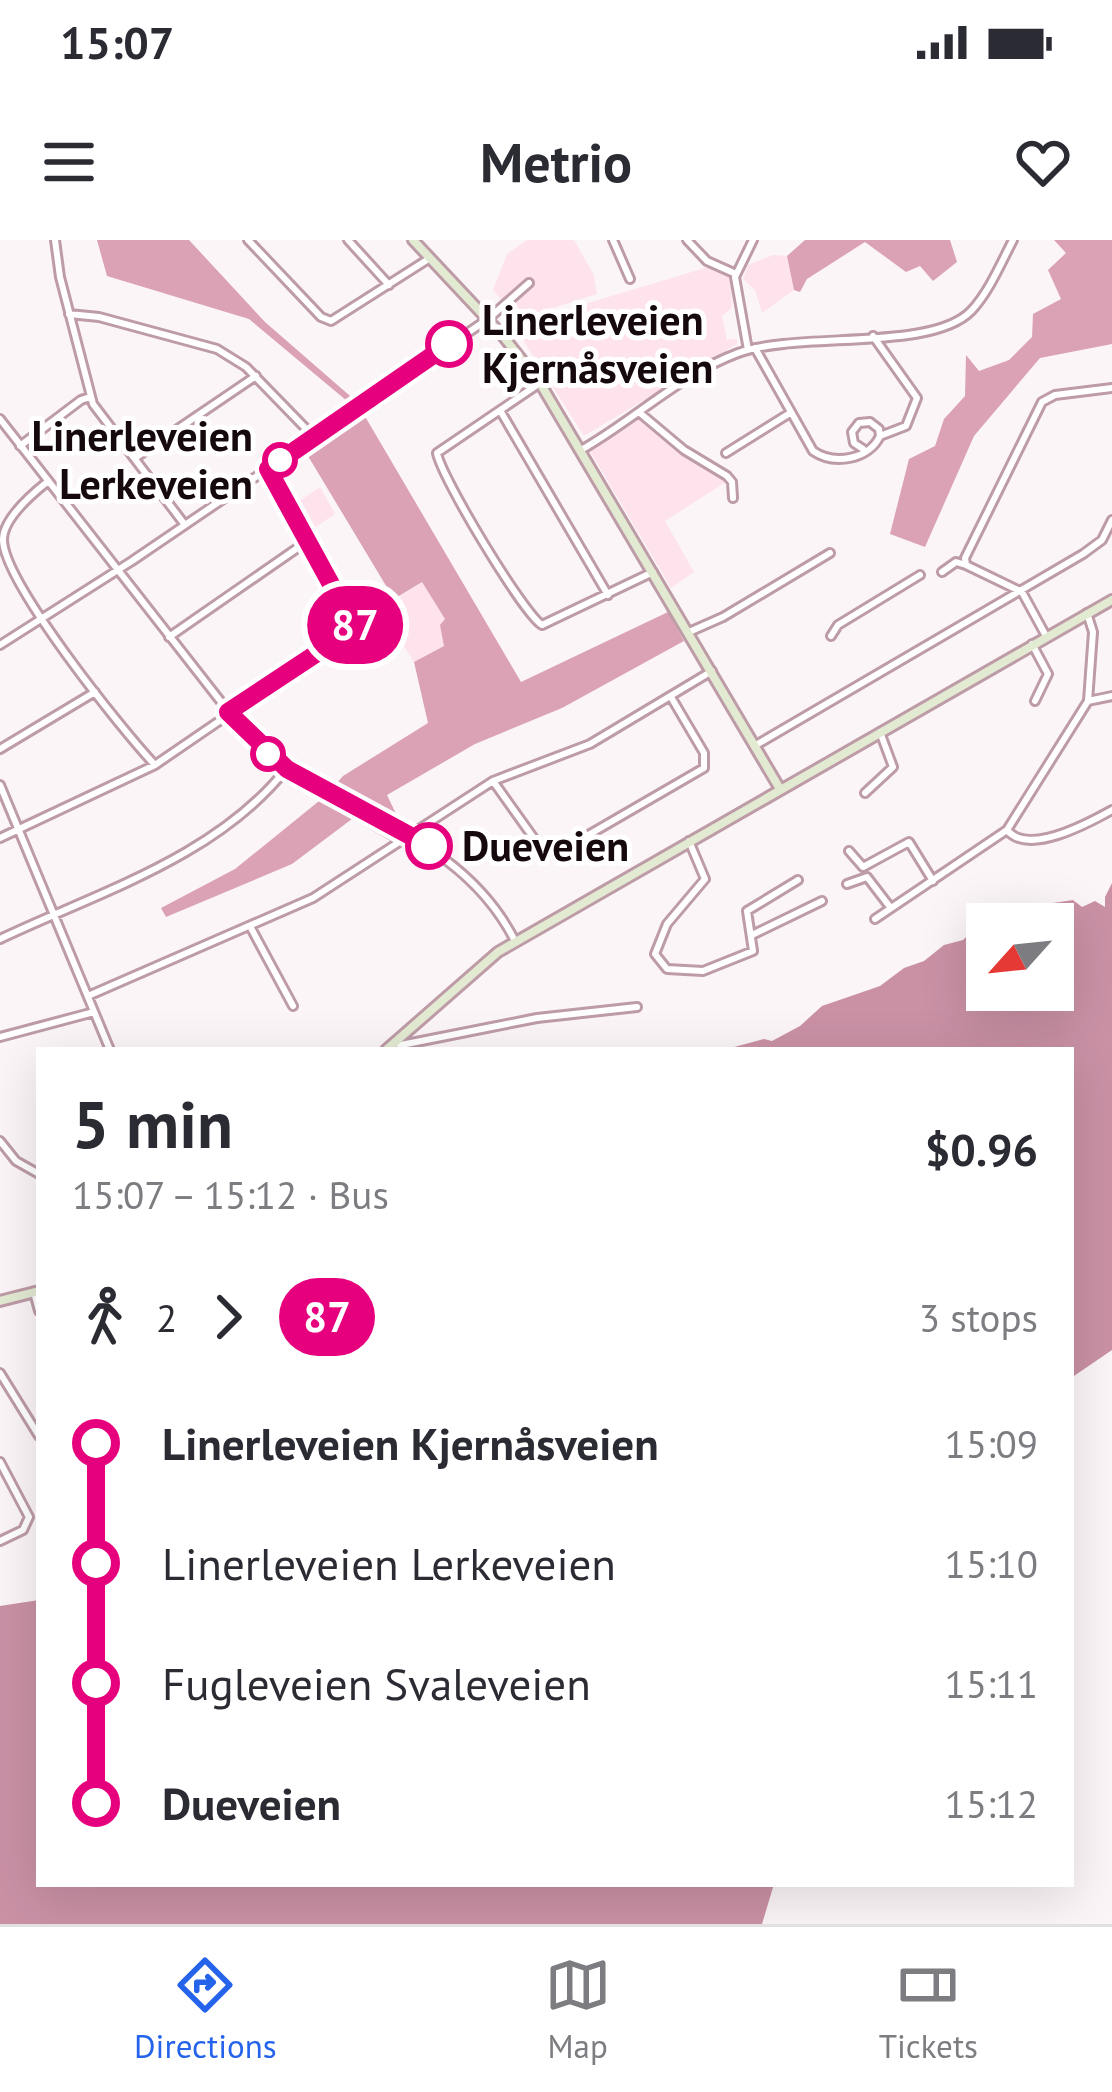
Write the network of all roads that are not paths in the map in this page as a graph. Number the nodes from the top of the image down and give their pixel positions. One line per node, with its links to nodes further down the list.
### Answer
1 (56, 240): 14 (street)
2 (248, 240): 13 (street)
3 (348, 240): 13 (street)
4 (413, 240): 9 (main road)
5 (613, 240): 11 (street)
6 (687, 240): 10 (street)
7 (752, 240): 10 (street)
8 (1013, 240): 16 (street)
9 (430, 258): 13 (street); 15 (main road)
10 (736, 274): 17 (street)
11 (630, 279)
12 (529, 283): 15 (street)
13 (389, 285)
14 (69, 314): 18 (street); 21 (street)
15 (488, 319): 19 (main road); 27 (street)
16 (873, 336): 17 (street); 26 (street)
17 (751, 349): 23 (street); 24 (street)
18 (256, 376): 27 (street); 32 (street)
19 (540, 383): 22 (street); 30 (main road)
20 (1112, 388): 40 (street)
21 (90, 397): 28 (street); 32 (street)
22 (500, 411): 46 (street); 46 (street)
23 (640, 412): 30 (street); 35 (street)
24 (790, 412): 29 (street); 31 (street)
25 (0, 419): 28 (street)
26 (880, 436): 29 (street); 29 (street)
27 (314, 437): 33 (street)
28 (20, 446): 34 (street)
29 (863, 449)
30 (581, 450): 42 (main road)
31 (726, 452)
32 (135, 458): 37 (street)
33 (268, 469): 37 (street); 38 (street)
34 (47, 482): 41 (street); 49 (street)
35 (733, 498)
36 (1112, 520): 45 (street)
37 (185, 525): 41 (street)
38 (309, 541): 53 (street); 62 (street)
39 (830, 553): 50 (street)
40 (966, 565): 43 (street); 45 (street)
41 (116, 569): 49 (street); 53 (street)
42 (654, 572): 46 (street); 50 (main road)
43 (943, 572)
44 (920, 575): 51 (street)
45 (1022, 592): 52 (street); 64 (street)
46 (608, 595)
47 (1112, 599): 48 (main road)
48 (1087, 613): 52 (main road); 61 (street)
49 (42, 620): 55 (street); 57 (street)
50 (689, 632): 56 (main road)
51 (831, 636)
52 (1046, 636): 54 (main road)
53 (169, 637): 62 (street)
54 (1032, 644): 60 (street); 63 (main road)
55 (0, 645)
56 (712, 671): 59 (street); 64 (main road)
57 (96, 692): 65 (street); 66 (street)
58 (1112, 696): 61 (street)
59 (670, 697): 68 (street); 68 (street)
60 (1035, 701)
61 (1088, 701): 74 (street)
62 (228, 712): 66 (street); 67 (street)
63 (880, 731): 70 (main road); 71 (street)
64 (756, 746): 70 (main road)
65 (0, 749)
66 (155, 765): 73 (street)
67 (287, 769): 75 (street); 84 (street)
68 (493, 781): 75 (street)
69 (0, 785): 73 (street)
70 (780, 789): 77 (main road)
71 (865, 793)
72 (1112, 810): 74 (street)
73 (18, 829): 76 (street); 84 (street)
74 (1006, 830): 80 (street)
75 (413, 835): 86 (street); 89 (street)
76 (0, 838)
77 (689, 841): 87 (street); 89 (main road)
78 (848, 851): 80 (street)
79 (798, 880): 87 (street)
80 (933, 881): 83 (street)
81 (847, 884): 83 (street)
82 (822, 901): 87 (street)
83 (890, 907): 85 (street)
84 (54, 914): 88 (street); 90 (street)
85 (875, 919)
86 (250, 928): 90 (street); 91 (street)
87 (752, 935)
88 (0, 939)
89 (515, 941): 95 (main road)
90 (88, 996): 93 (street)
91 (293, 1006)
92 (637, 1007): 95 (street)
93 (94, 1012): 94 (street); 96 (street)
94 (0, 1037)
95 (396, 1043): 97 (main road)
96 (109, 1047)
97 (390, 1047)
98 (0, 1141): 99 (street)
99 (36, 1172)
100 (36, 1292): 101 (main road)
101 (0, 1301)
102 (0, 1373): 103 (street)
103 (36, 1431)
104 (0, 1462): 105 (street)
105 (0, 1540)

